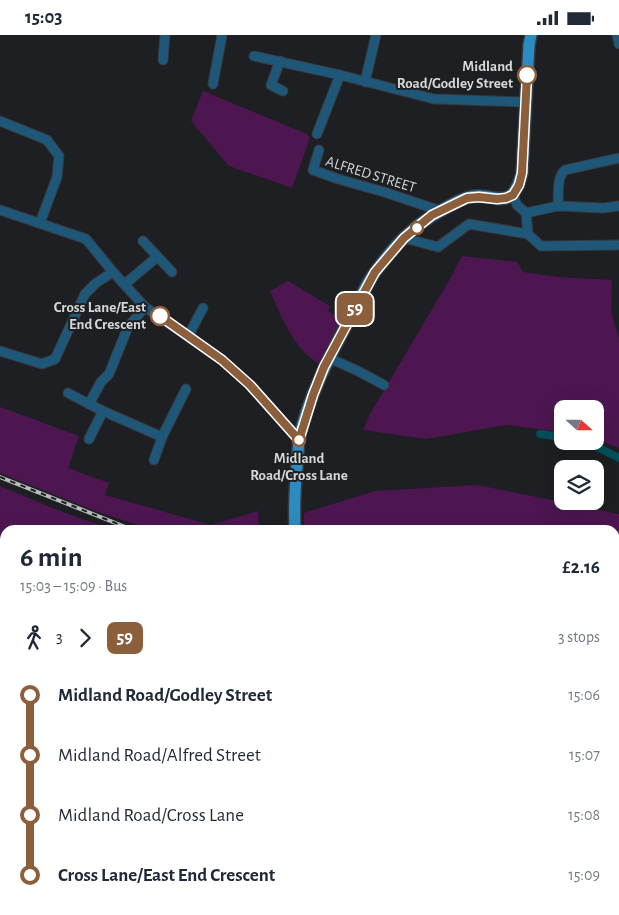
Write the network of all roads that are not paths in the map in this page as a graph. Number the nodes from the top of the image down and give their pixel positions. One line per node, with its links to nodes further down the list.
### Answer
1 (165, 35): 8 (street)
2 (222, 35): 12 (street)
3 (376, 35): 11 (street)
4 (532, 35): 14 (main road)
5 (617, 35): 6 (street)
6 (619, 44)
7 (254, 56): 9 (street)
8 (162, 60)
9 (280, 61): 10 (street); 13 (street)
10 (340, 75): 11 (street); 16 (street)
11 (365, 82): 14 (street)
12 (213, 84)
13 (283, 91)
14 (526, 102): 19 (main road)
15 (0, 121): 25 (street)
16 (317, 134)
17 (319, 150): 23 (street, ALFRED STREET)
18 (619, 158): 20 (street)
19 (513, 195): 23 (main road); 24 (street)
20 (558, 206): 21 (street); 24 (street)
21 (619, 206)
22 (0, 210): 25 (street)
23 (441, 211): 27 (main road)
24 (526, 213): 26 (street)
25 (40, 223): 31 (street)
26 (528, 234): 27 (street); 29 (street)
27 (404, 238): 38 (main road)
28 (143, 241): 30 (street)
29 (619, 245)
30 (157, 257): 32 (street); 33 (street)
31 (113, 272): 33 (street); 37 (street)
32 (172, 272)
33 (125, 284): 34 (street)
34 (146, 307): 36 (street); 42 (street)
35 (203, 308): 36 (street)
36 (188, 336): 46 (street)
37 (0, 351)
38 (329, 357): 39 (street); 46 (main road)
39 (384, 385)
40 (186, 389): 44 (street)
41 (68, 393): 42 (street)
42 (89, 404): 43 (street)
43 (103, 411): 44 (street); 45 (street)
44 (162, 437): 47 (street)
45 (89, 439)
46 (299, 440): 48 (main road)
47 (154, 460)
48 (295, 525)

